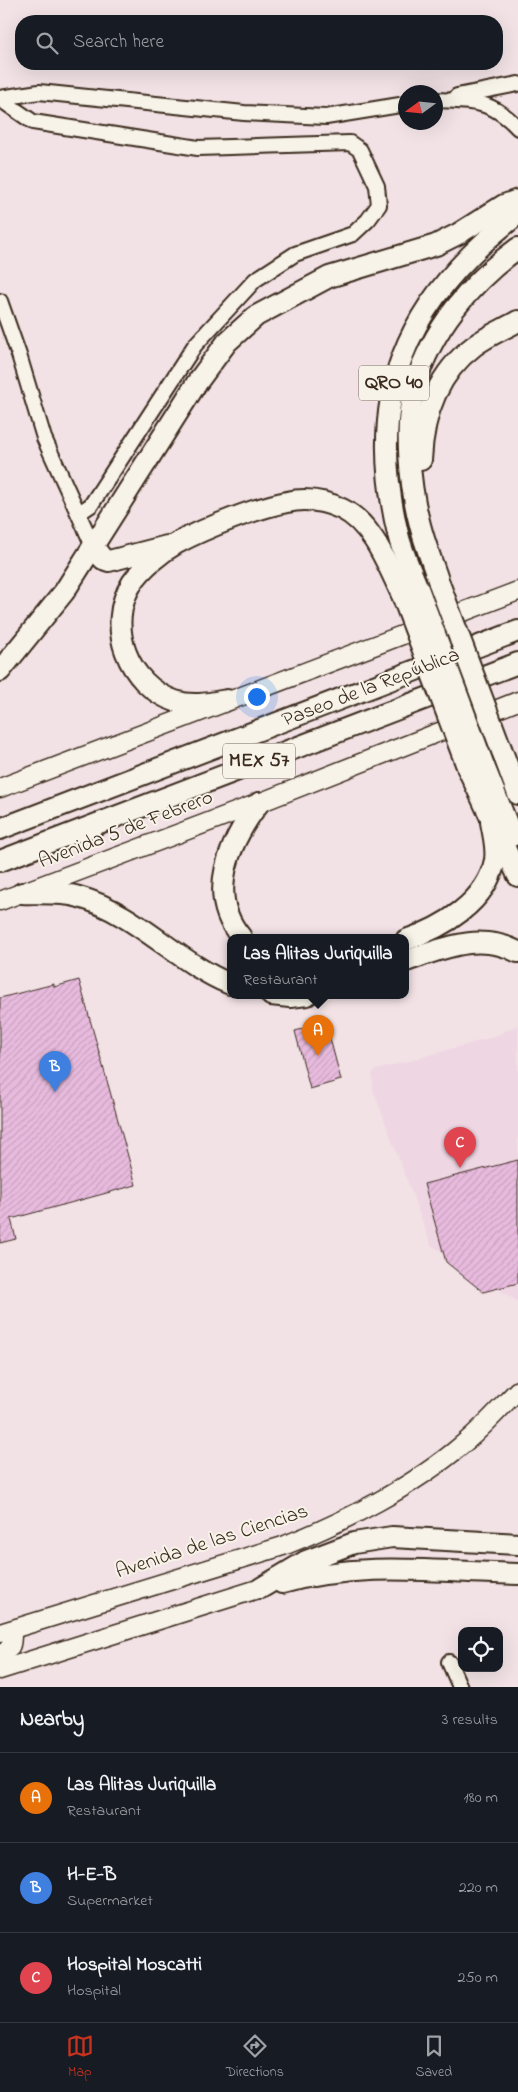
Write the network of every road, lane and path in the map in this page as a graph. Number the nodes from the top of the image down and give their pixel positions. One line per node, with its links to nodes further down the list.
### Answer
1 (518, 84): 3 (street)
2 (0, 99): 5 (street); 12 (street)
3 (443, 99)
4 (443, 100): 6 (street)
5 (398, 105)
6 (518, 128)
7 (518, 200): 15 (highway)
8 (518, 214): 17 (highway, QRO 40)
9 (518, 248): 13 (highway, QRO 40)
10 (0, 301): 12 (street)
11 (518, 320): 13 (highway)
12 (78, 513): 15 (street)
13 (420, 524): 23 (highway, QRO 40, bridge)
14 (176, 543): 15 (highway); 17 (highway); 21 (highway)
15 (92, 546): 20 (highway)
16 (518, 591): 21 (main road)
17 (410, 593): 24 (highway, QRO 40, bridge)
18 (518, 632): 29 (highway, Paseo de la República / MEX 57)
19 (518, 663): 31 (highway, Paseo de la República / MEX 57)
20 (0, 671)
21 (227, 700): 25 (main road)
22 (518, 701): 27 (main road, Avenida 5 de Febrero)
23 (509, 764): 26 (highway, QRO 40)
24 (476, 768): 28 (highway); 30 (highway, QRO 40)
25 (0, 788)
26 (518, 794)
27 (259, 803): 33 (main road, Avenida 5 de Febrero); 35 (highway)
28 (491, 822): 32 (highway); 36 (highway)
29 (0, 829)
30 (518, 853)
31 (0, 861)
32 (518, 876)
33 (22, 893): 34 (main road, Avenida 5 de Febrero); 39 (highway)
34 (0, 901)
35 (239, 934)
36 (409, 939)
37 (518, 952): 38 (highway)
38 (409, 960)
39 (227, 982)
40 (518, 1390): 44 (main road, Avenida de las Ciencias)
41 (518, 1544): 43 (highway)
42 (518, 1574): 43 (highway)
43 (261, 1588): 47 (main road)
44 (6, 1632): 45 (main road)
45 (0, 1654)
46 (449, 1662): 48 (street)
47 (0, 1670)
48 (460, 1687)

